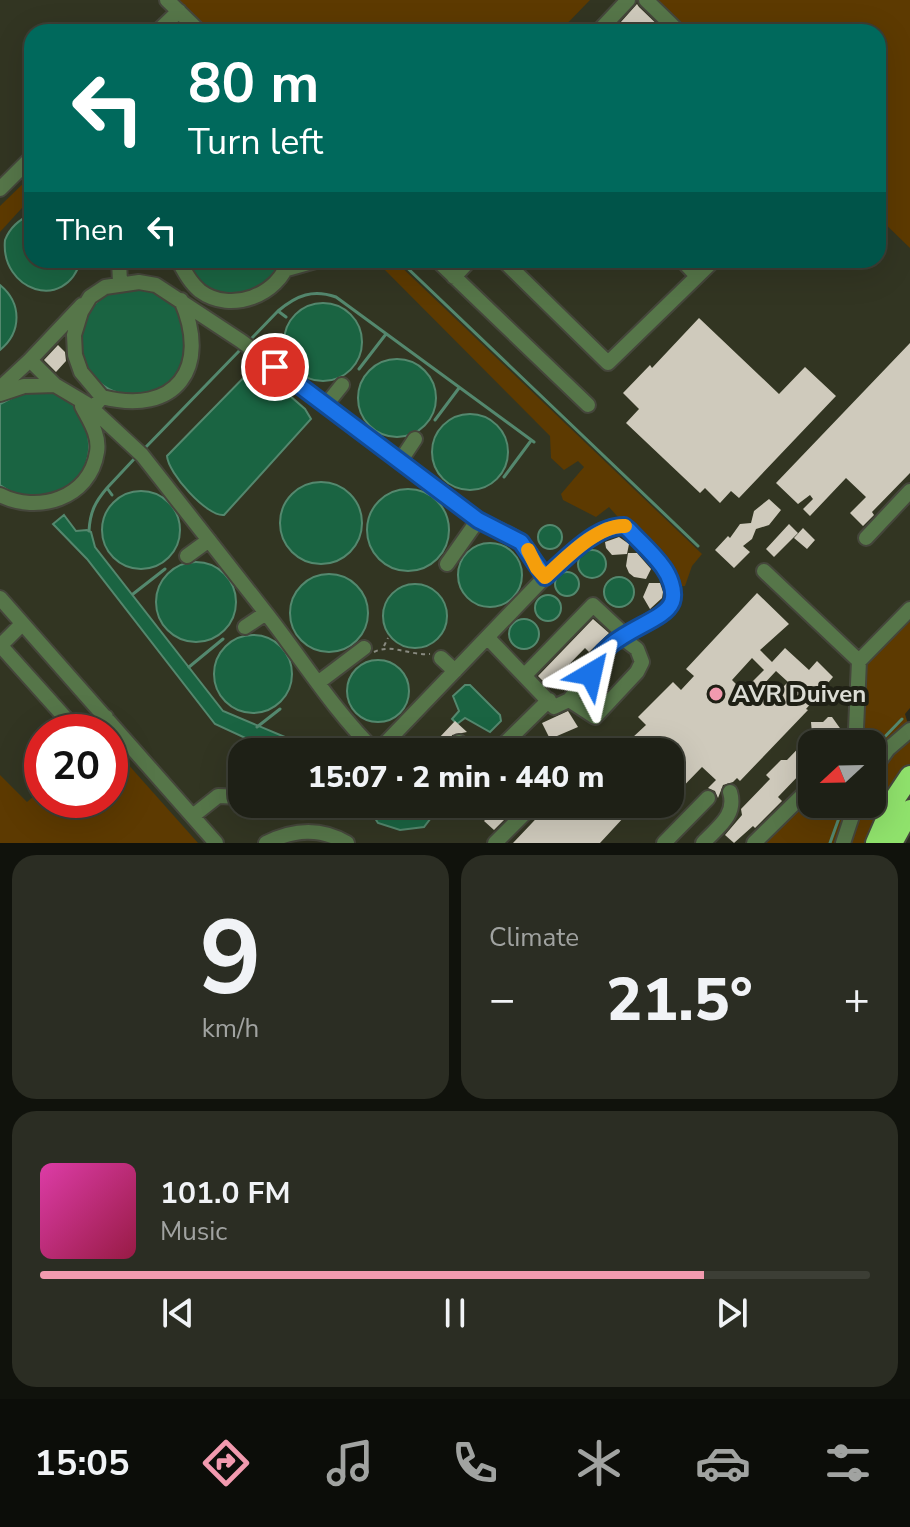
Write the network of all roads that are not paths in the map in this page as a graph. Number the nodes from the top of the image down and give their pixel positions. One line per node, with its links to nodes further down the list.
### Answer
1 (167, 0): 4 (street)
2 (628, 0): 7 (street)
3 (646, 0): 8 (street)
4 (179, 11): 5 (street); 6 (street)
5 (165, 24)
6 (192, 24)
7 (606, 24)
8 (671, 24)
9 (24, 165): 10 (street)
10 (0, 189)
11 (119, 268): 21 (street)
12 (182, 268): 22 (street)
13 (285, 268): 22 (street)
14 (445, 268): 20 (street)
15 (462, 268): 20 (street)
16 (511, 268): 19 (street)
17 (690, 268): 19 (street)
18 (706, 268): 19 (street)
19 (697, 276)
20 (454, 277): 32 (street)
21 (120, 283): 23 (street); 24 (street)
22 (201, 292): 24 (street)
23 (90, 297): 25 (street); 30 (street)
24 (186, 303): 30 (street); 31 (street)
25 (30, 360): 26 (street); 28 (street)
26 (55, 385): 28 (street); 29 (street)
27 (342, 385): 31 (street)
28 (0, 391)
29 (78, 399): 30 (street); 38 (street)
30 (97, 403): 41 (street)
31 (326, 405): 33 (street)
32 (588, 405)
33 (345, 420): 34 (street); 36 (street)
34 (336, 433)
35 (415, 439): 36 (street)
36 (401, 460): 39 (street)
37 (910, 491): 40 (street)
38 (0, 495)
39 (478, 520): 43 (street); 45 (street)
40 (866, 538)
41 (218, 544): 42 (street); 48 (street)
42 (187, 556)
43 (447, 564)
44 (764, 571): 56 (street)
45 (545, 577): 51 (street); 52 (street)
46 (1, 601): 49 (street)
47 (910, 609): 56 (street)
48 (266, 613): 50 (street); 59 (street)
49 (22, 624): 53 (street); 63 (street)
50 (245, 627)
51 (488, 638): 57 (street); 58 (street)
52 (620, 638): 58 (street); 61 (street); 61 (street)
53 (0, 645): 62 (street)
54 (359, 652): 59 (street)
55 (441, 658): 57 (street)
56 (859, 661): 64 (street)
57 (455, 671): 67 (street)
58 (525, 675): 60 (street)
59 (319, 682): 66 (street)
60 (549, 700): 61 (street); 68 (street)
61 (569, 700)
62 (62, 714)
63 (103, 714)
64 (856, 730)
65 (910, 730): 70 (street)
66 (362, 738)
67 (390, 738)
68 (510, 738)
69 (128, 742): 77 (street)
70 (886, 752)
71 (910, 776): 90 (highway)
72 (730, 792): 87 (street)
73 (228, 796): 77 (street)
74 (708, 798): 86 (street)
75 (798, 800): 88 (street)
76 (910, 810): 91 (highway)
77 (194, 815): 81 (street)
78 (520, 818): 85 (street)
79 (851, 818): 89 (street)
80 (310, 831): 82 (street); 83 (street); 84 (street)
81 (216, 843)
82 (266, 843)
83 (296, 843)
84 (347, 843)
85 (495, 843)
86 (664, 843)
87 (703, 843)
88 (754, 843)
89 (843, 843)
90 (876, 843)
91 (892, 843)

